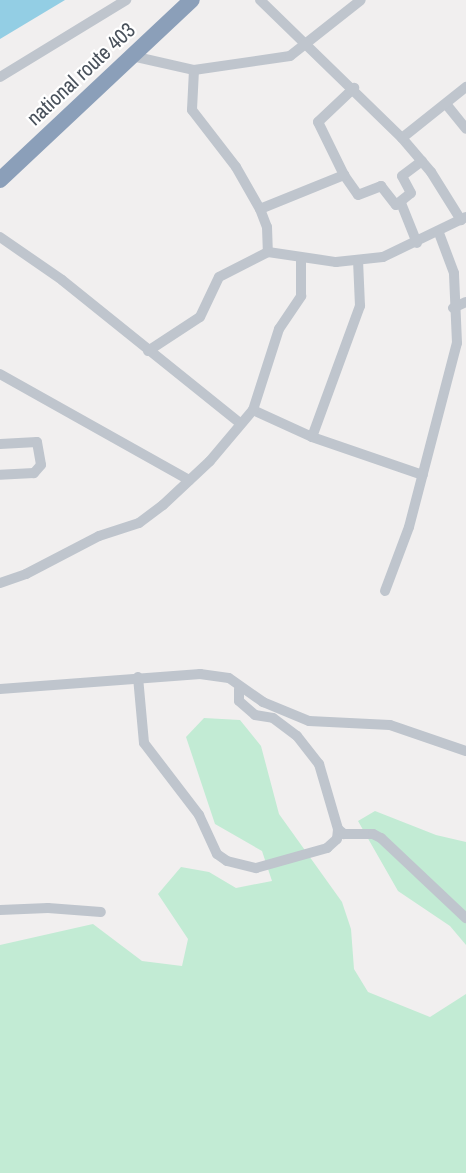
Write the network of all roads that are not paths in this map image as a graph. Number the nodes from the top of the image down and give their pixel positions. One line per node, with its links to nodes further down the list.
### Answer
1 (126, 0): 8 (street)
2 (192, 0): 6 (highway, national route 403)
3 (260, 0): 5 (street)
4 (361, 0): 5 (street)
5 (307, 42): 7 (street); 10 (street)
6 (132, 56): 7 (street); 16 (highway, national route 403)
7 (194, 70): 18 (street)
8 (0, 77)
9 (466, 87): 11 (street)
10 (354, 88): 13 (street); 15 (street)
11 (446, 104): 12 (street); 13 (street)
12 (466, 129)
13 (402, 138): 14 (street)
14 (422, 161): 17 (street); 19 (street)
15 (344, 176): 17 (street); 18 (street)
16 (0, 180)
17 (401, 203): 22 (street)
18 (260, 209): 23 (street)
19 (464, 219): 20 (street)
20 (439, 233): 22 (street); 27 (street)
21 (0, 237): 28 (street)
22 (417, 243): 25 (street)
23 (268, 252): 24 (street); 28 (street)
24 (301, 259): 25 (street); 30 (street)
25 (358, 260): 32 (street)
26 (466, 302): 27 (street)
27 (453, 308): 35 (street)
28 (148, 351): 31 (street)
29 (0, 374): 36 (street)
30 (253, 410): 31 (street); 32 (street)
31 (240, 423): 36 (street)
32 (312, 437): 35 (street)
33 (0, 444): 34 (street)
34 (0, 475)
35 (423, 475): 38 (street)
36 (189, 480): 37 (street)
37 (0, 583)
38 (385, 591)
39 (138, 677): 40 (street); 41 (street); 43 (street)
40 (0, 689)
41 (239, 689): 42 (street); 43 (street)
42 (466, 751)
43 (338, 829): 46 (street)
44 (0, 910): 45 (street)
45 (101, 912)
46 (466, 918)

